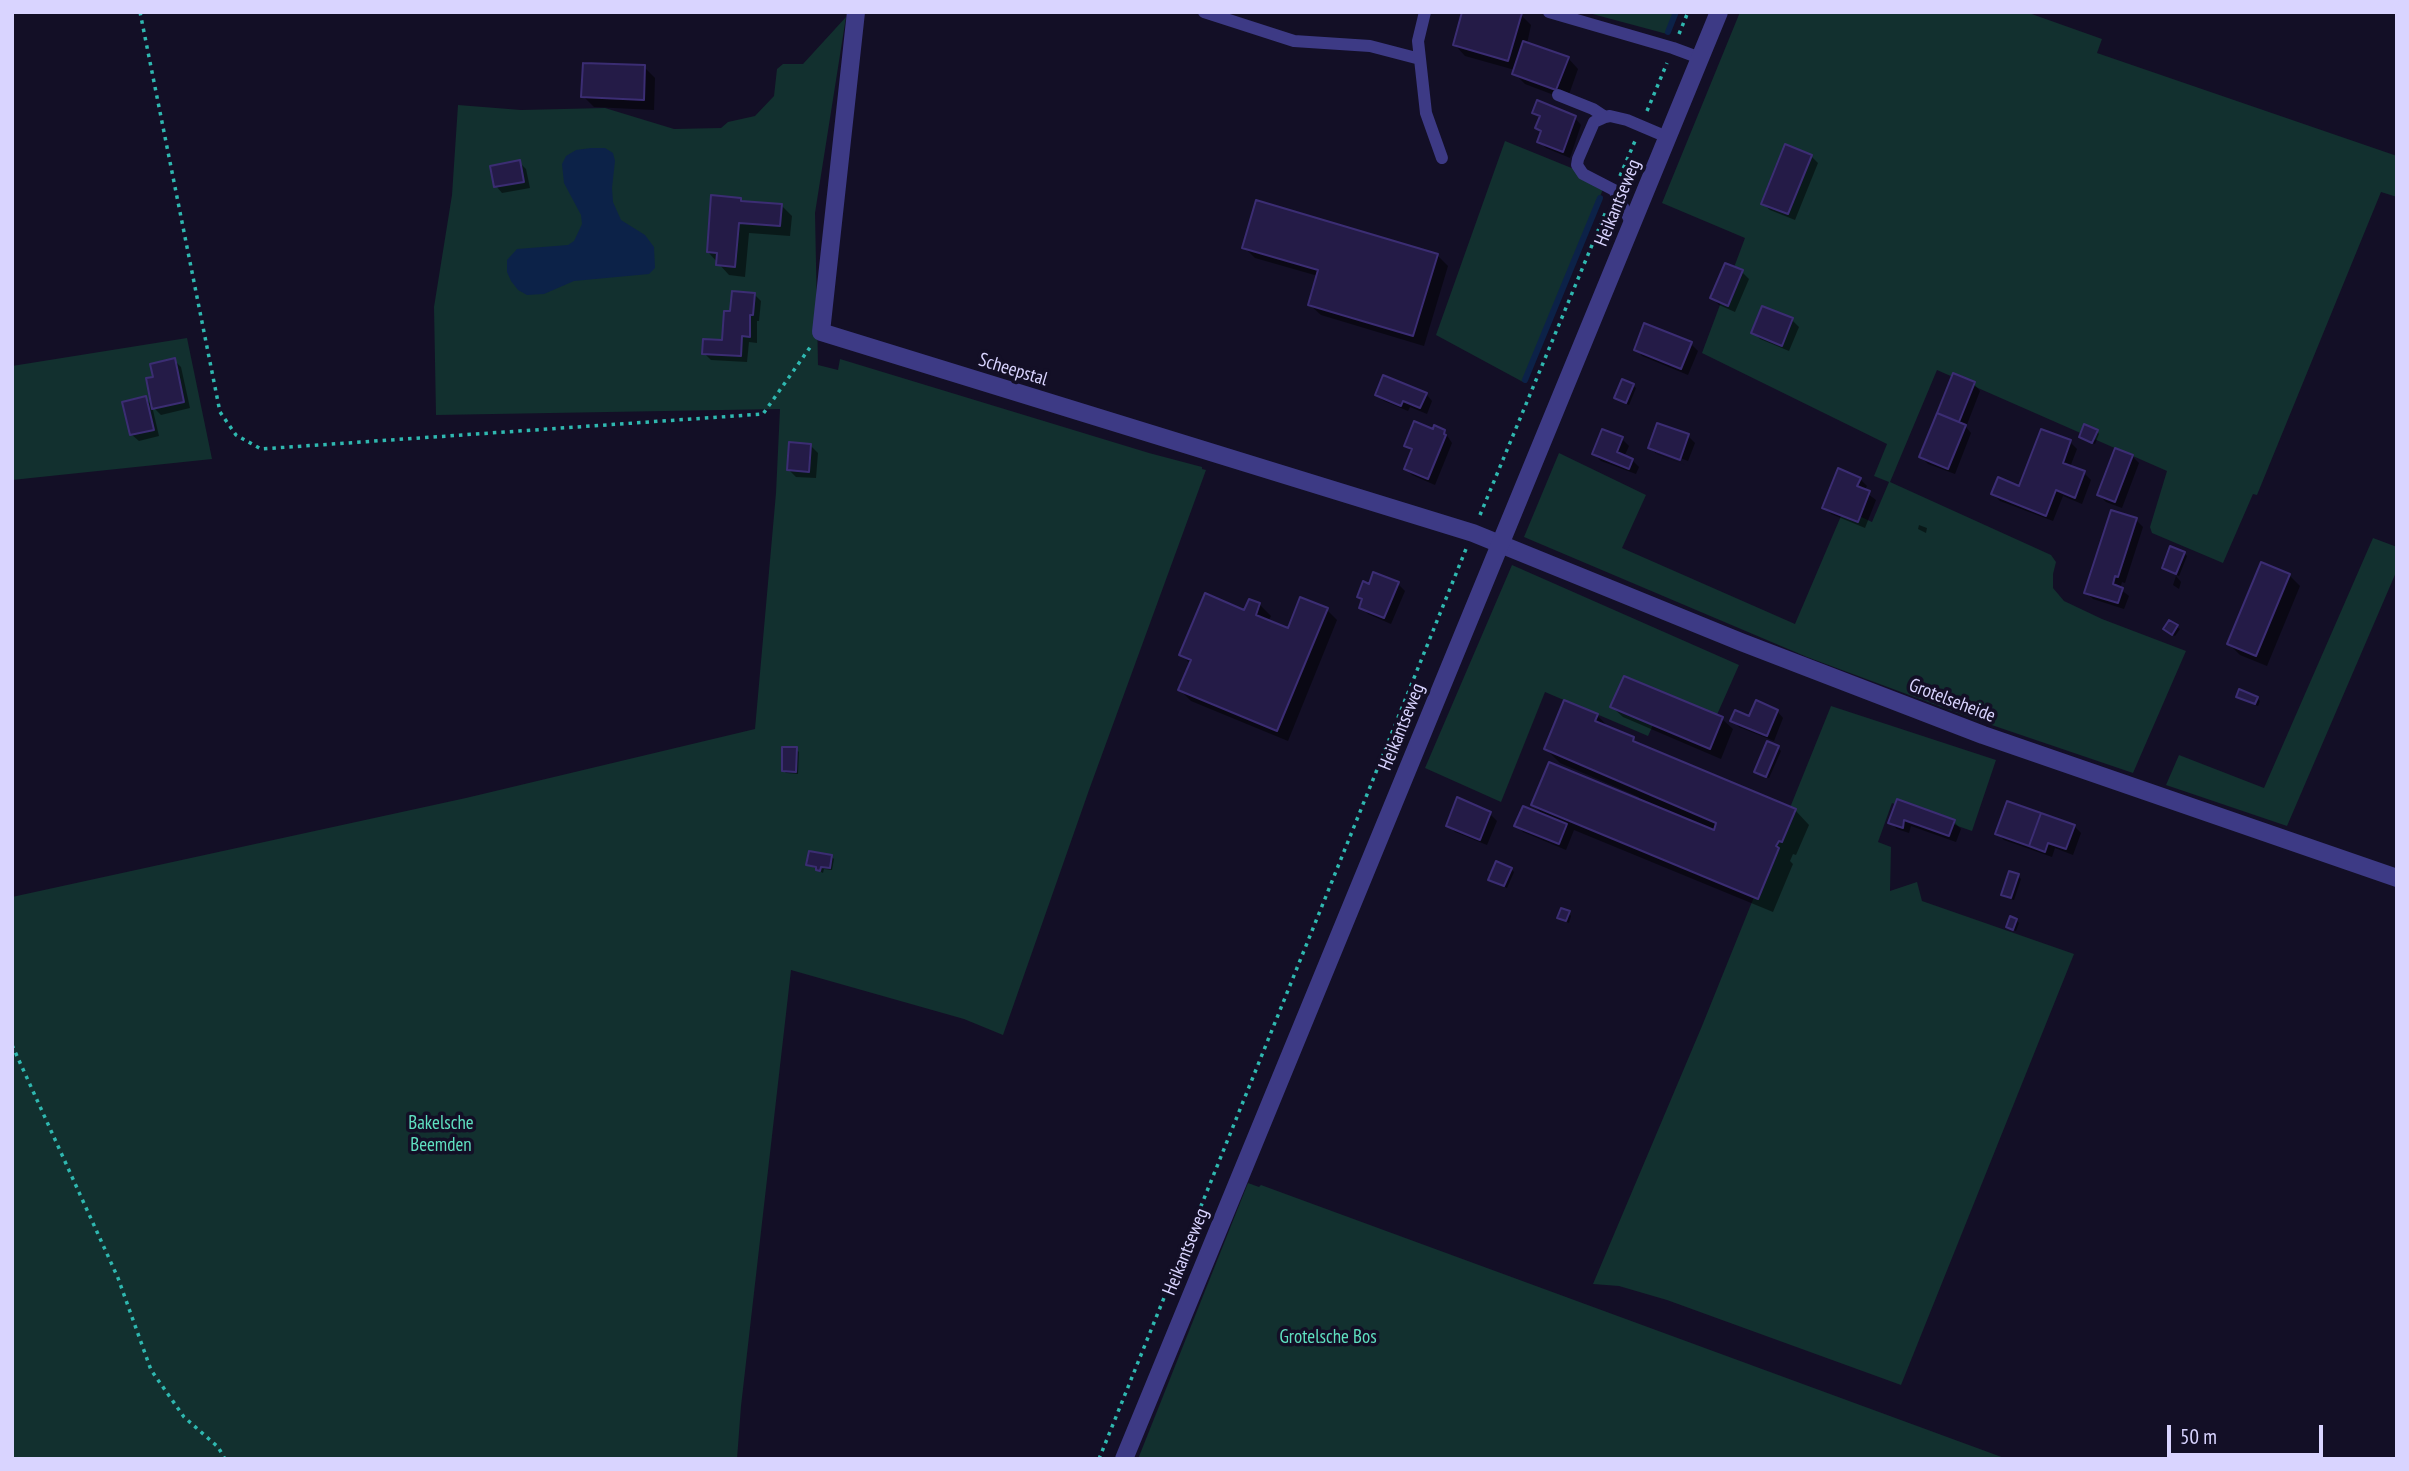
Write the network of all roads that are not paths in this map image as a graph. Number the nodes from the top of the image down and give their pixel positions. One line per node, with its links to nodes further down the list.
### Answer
1 (856, 12): 13 (street, Scheepstal)
2 (1204, 12): 7 (lane)
3 (1426, 12): 7 (lane)
4 (1549, 12): 6 (lane)
5 (1719, 12): 6 (street, Heikantseweg)
6 (1700, 58): 10 (street, Heikantseweg)
7 (1420, 59): 11 (lane)
8 (1558, 95): 9 (lane)
9 (1605, 117): 10 (lane); 12 (lane)
10 (1667, 138): 12 (street, Heikantseweg)
11 (1442, 158)
12 (1632, 224): 13 (street, Heikantseweg)
13 (1500, 544): 14 (street, Grotelseheide); 15 (street, Heikantseweg)
14 (2397, 878)
15 (1124, 1459)

